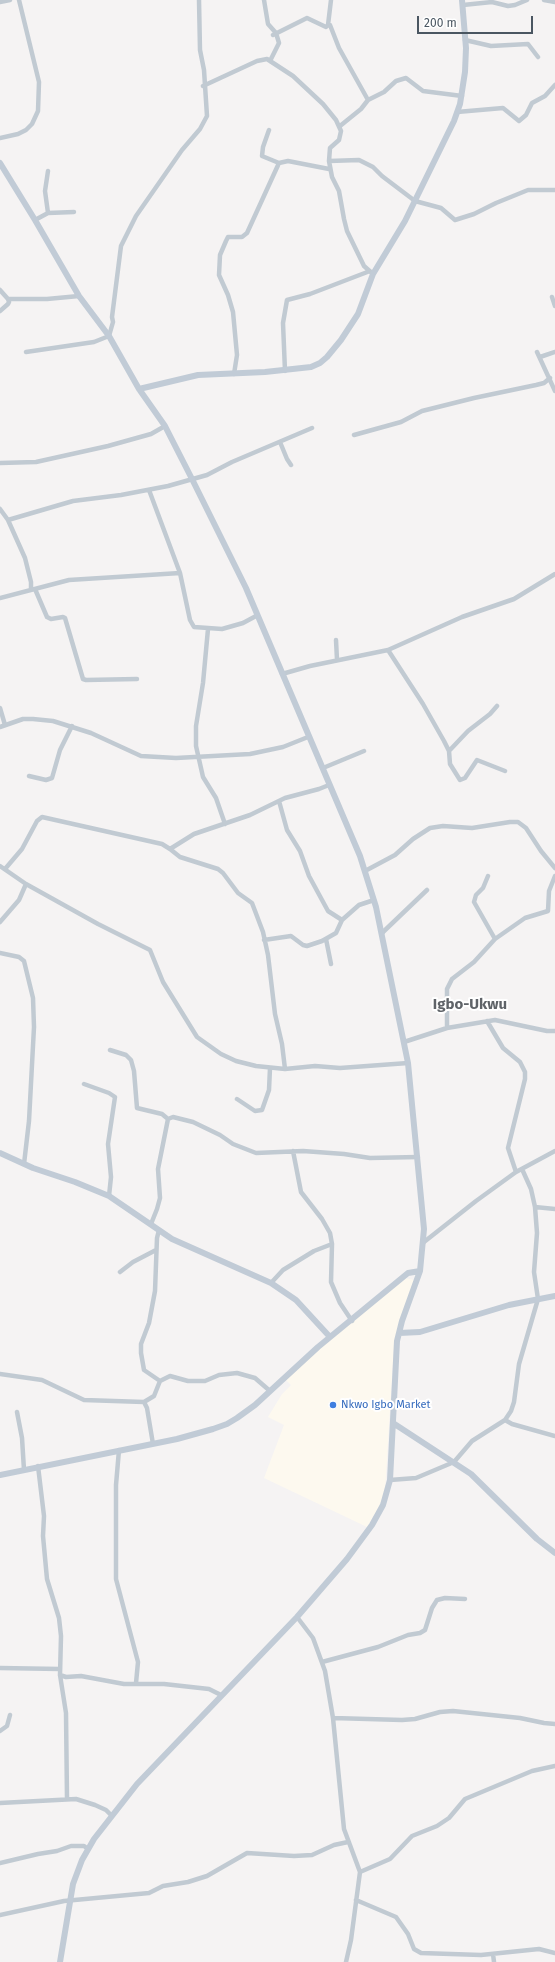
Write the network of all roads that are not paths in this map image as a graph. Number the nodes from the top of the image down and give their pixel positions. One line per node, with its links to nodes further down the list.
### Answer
1 (10, 0): 8 (street)
2 (19, 0): 23 (street)
3 (199, 0): 17 (street)
4 (264, 0): 12 (street)
5 (331, 0): 11 (street)
6 (526, 0): 9 (street)
7 (544, 0): 10 (street)
8 (0, 2)
9 (462, 2): 13 (main road)
10 (555, 2)
11 (328, 25): 12 (street); 19 (street)
12 (274, 34): 15 (street)
13 (465, 40): 14 (street); 18 (main road)
14 (538, 57)
15 (270, 61): 17 (street); 21 (street)
16 (555, 85): 20 (street)
17 (203, 86): 41 (street)
18 (462, 96): 19 (street); 20 (main road)
19 (368, 100): 21 (street)
20 (457, 112): 30 (main road)
21 (340, 126): 24 (street)
22 (269, 130): 26 (street)
23 (0, 138)
24 (329, 161): 27 (street); 30 (street)
25 (0, 163): 33 (main road)
26 (279, 163): 27 (street); 47 (street)
27 (329, 169): 34 (street)
28 (48, 171): 32 (street)
29 (555, 190): 30 (street)
30 (415, 201): 34 (main road)
31 (74, 212): 32 (street)
32 (48, 213): 33 (street)
33 (35, 220): 36 (main road)
34 (371, 273): 46 (main road); 46 (street)
35 (0, 290): 38 (street)
36 (79, 296): 38 (street); 41 (main road)
37 (552, 297): 39 (street)
38 (8, 299): 40 (street)
39 (555, 306)
40 (0, 311)
41 (109, 336): 42 (street); 49 (main road)
42 (26, 352)
43 (537, 352): 45 (street)
44 (555, 352): 45 (street)
45 (540, 357): 48 (street)
46 (285, 370): 47 (main road)
47 (234, 374): 49 (main road)
48 (550, 378): 50 (street); 53 (street)
49 (139, 389): 51 (main road)
50 (555, 391)
51 (165, 426): 55 (street); 57 (main road)
52 (312, 428): 54 (street)
53 (354, 435)
54 (280, 442): 56 (street); 57 (street)
55 (0, 463)
56 (292, 465)
57 (192, 479): 58 (street); 65 (main road)
58 (149, 490): 60 (street); 61 (street)
59 (0, 509): 60 (street)
60 (8, 520): 63 (street)
61 (180, 574): 63 (street); 66 (street)
62 (555, 574): 68 (street)
63 (33, 589): 64 (street); 71 (street)
64 (0, 598)
65 (256, 616): 66 (street); 70 (main road)
66 (208, 629): 79 (street)
67 (336, 640): 69 (street)
68 (388, 650): 69 (street); 78 (street)
69 (337, 660): 70 (street)
70 (282, 674): 76 (main road)
71 (137, 679)
72 (497, 706): 78 (street)
73 (0, 708): 74 (street)
74 (2, 726): 75 (street)
75 (72, 726): 79 (street); 82 (street)
76 (308, 737): 79 (street); 80 (main road)
77 (364, 751): 80 (street)
78 (448, 751): 81 (street)
79 (198, 758): 85 (street)
80 (323, 768): 83 (main road)
81 (505, 771)
82 (29, 776)
83 (329, 785): 84 (street); 90 (main road)
84 (279, 801): 85 (street); 96 (street)
85 (225, 824): 86 (street)
86 (170, 849): 89 (street); 101 (street)
87 (0, 866): 89 (street)
88 (555, 868): 90 (street)
89 (5, 869): 93 (street)
90 (365, 871): 95 (main road)
91 (488, 876): 100 (street)
92 (555, 876): 100 (street)
93 (26, 884): 97 (street); 110 (street)
94 (427, 890): 98 (street)
95 (374, 900): 96 (street); 98 (main road)
96 (342, 920): 99 (street)
97 (0, 922)
98 (382, 932): 107 (main road)
99 (326, 939): 101 (street); 103 (street)
100 (495, 939): 105 (street)
101 (264, 940): 111 (street)
102 (0, 953): 119 (street)
103 (331, 964)
104 (487, 1021): 105 (street); 106 (street); 121 (street)
105 (447, 1028): 107 (street)
106 (555, 1030)
107 (404, 1042): 109 (main road)
108 (110, 1050): 114 (street)
109 (408, 1062): 111 (street); 118 (main road)
110 (270, 1068): 111 (street); 113 (street)
111 (285, 1069)
112 (84, 1084): 122 (street)
113 (237, 1099)
114 (168, 1118): 116 (street); 125 (street)
115 (555, 1150): 120 (street)
116 (293, 1151): 118 (street); 128 (street)
117 (0, 1153): 119 (main road)
118 (418, 1157): 127 (main road)
119 (24, 1164): 122 (main road)
120 (522, 1169): 121 (street); 123 (street)
121 (516, 1172): 127 (street)
122 (109, 1196): 125 (main road)
123 (535, 1207): 124 (street); 136 (street)
124 (555, 1209)
125 (151, 1224): 126 (main road)
126 (159, 1230): 129 (street); 134 (main road)
127 (424, 1242): 130 (main road)
128 (332, 1244): 134 (street); 137 (street)
129 (156, 1250): 131 (street); 141 (street)
130 (420, 1271): 132 (main road); 133 (main road)
131 (120, 1272)
132 (405, 1276): 133 (main road); 137 (main road)
133 (418, 1279): 138 (main road)
134 (271, 1283): 139 (main road)
135 (555, 1296): 136 (main road)
136 (538, 1299): 138 (main road); 145 (street)
137 (352, 1321): 139 (main road)
138 (399, 1333): 146 (main road)
139 (330, 1337): 142 (main road)
140 (0, 1374): 143 (street)
141 (160, 1381): 142 (street); 143 (street)
142 (270, 1391): 148 (main road)
143 (144, 1402): 148 (street)
144 (17, 1412): 152 (street)
145 (505, 1420): 147 (street); 150 (street)
146 (392, 1423): 150 (main road); 154 (main road)
147 (555, 1436)
148 (152, 1444): 149 (main road)
149 (119, 1450): 151 (main road); 162 (street)
150 (454, 1462): 154 (street); 155 (main road)
151 (38, 1466): 152 (main road); 160 (street)
152 (24, 1470): 153 (main road)
153 (0, 1475)
154 (390, 1480): 157 (main road)
155 (555, 1553)
156 (465, 1598): 158 (street)
157 (297, 1617): 158 (street); 163 (main road)
158 (322, 1662): 165 (street)
159 (0, 1668): 160 (street)
160 (60, 1670): 161 (street)
161 (60, 1675): 162 (street); 169 (street)
162 (136, 1683): 163 (street)
163 (221, 1695): 171 (main road)
164 (10, 1715): 167 (street)
165 (333, 1718): 166 (street); 172 (street)
166 (555, 1724)
167 (0, 1731)
168 (555, 1766): 175 (street)
169 (67, 1799): 170 (street); 171 (street)
170 (0, 1803)
171 (112, 1816): 173 (main road)
172 (348, 1842): 175 (street); 176 (street)
173 (88, 1849): 174 (street); 176 (main road)
174 (0, 1863)
175 (360, 1872): 177 (street)
176 (69, 1900): 178 (street); 181 (main road)
177 (356, 1900): 180 (street); 182 (street)
178 (0, 1915)
179 (555, 1953): 180 (street)
180 (493, 1954): 183 (street)
181 (60, 1962)
182 (346, 1962)
183 (494, 1962)

